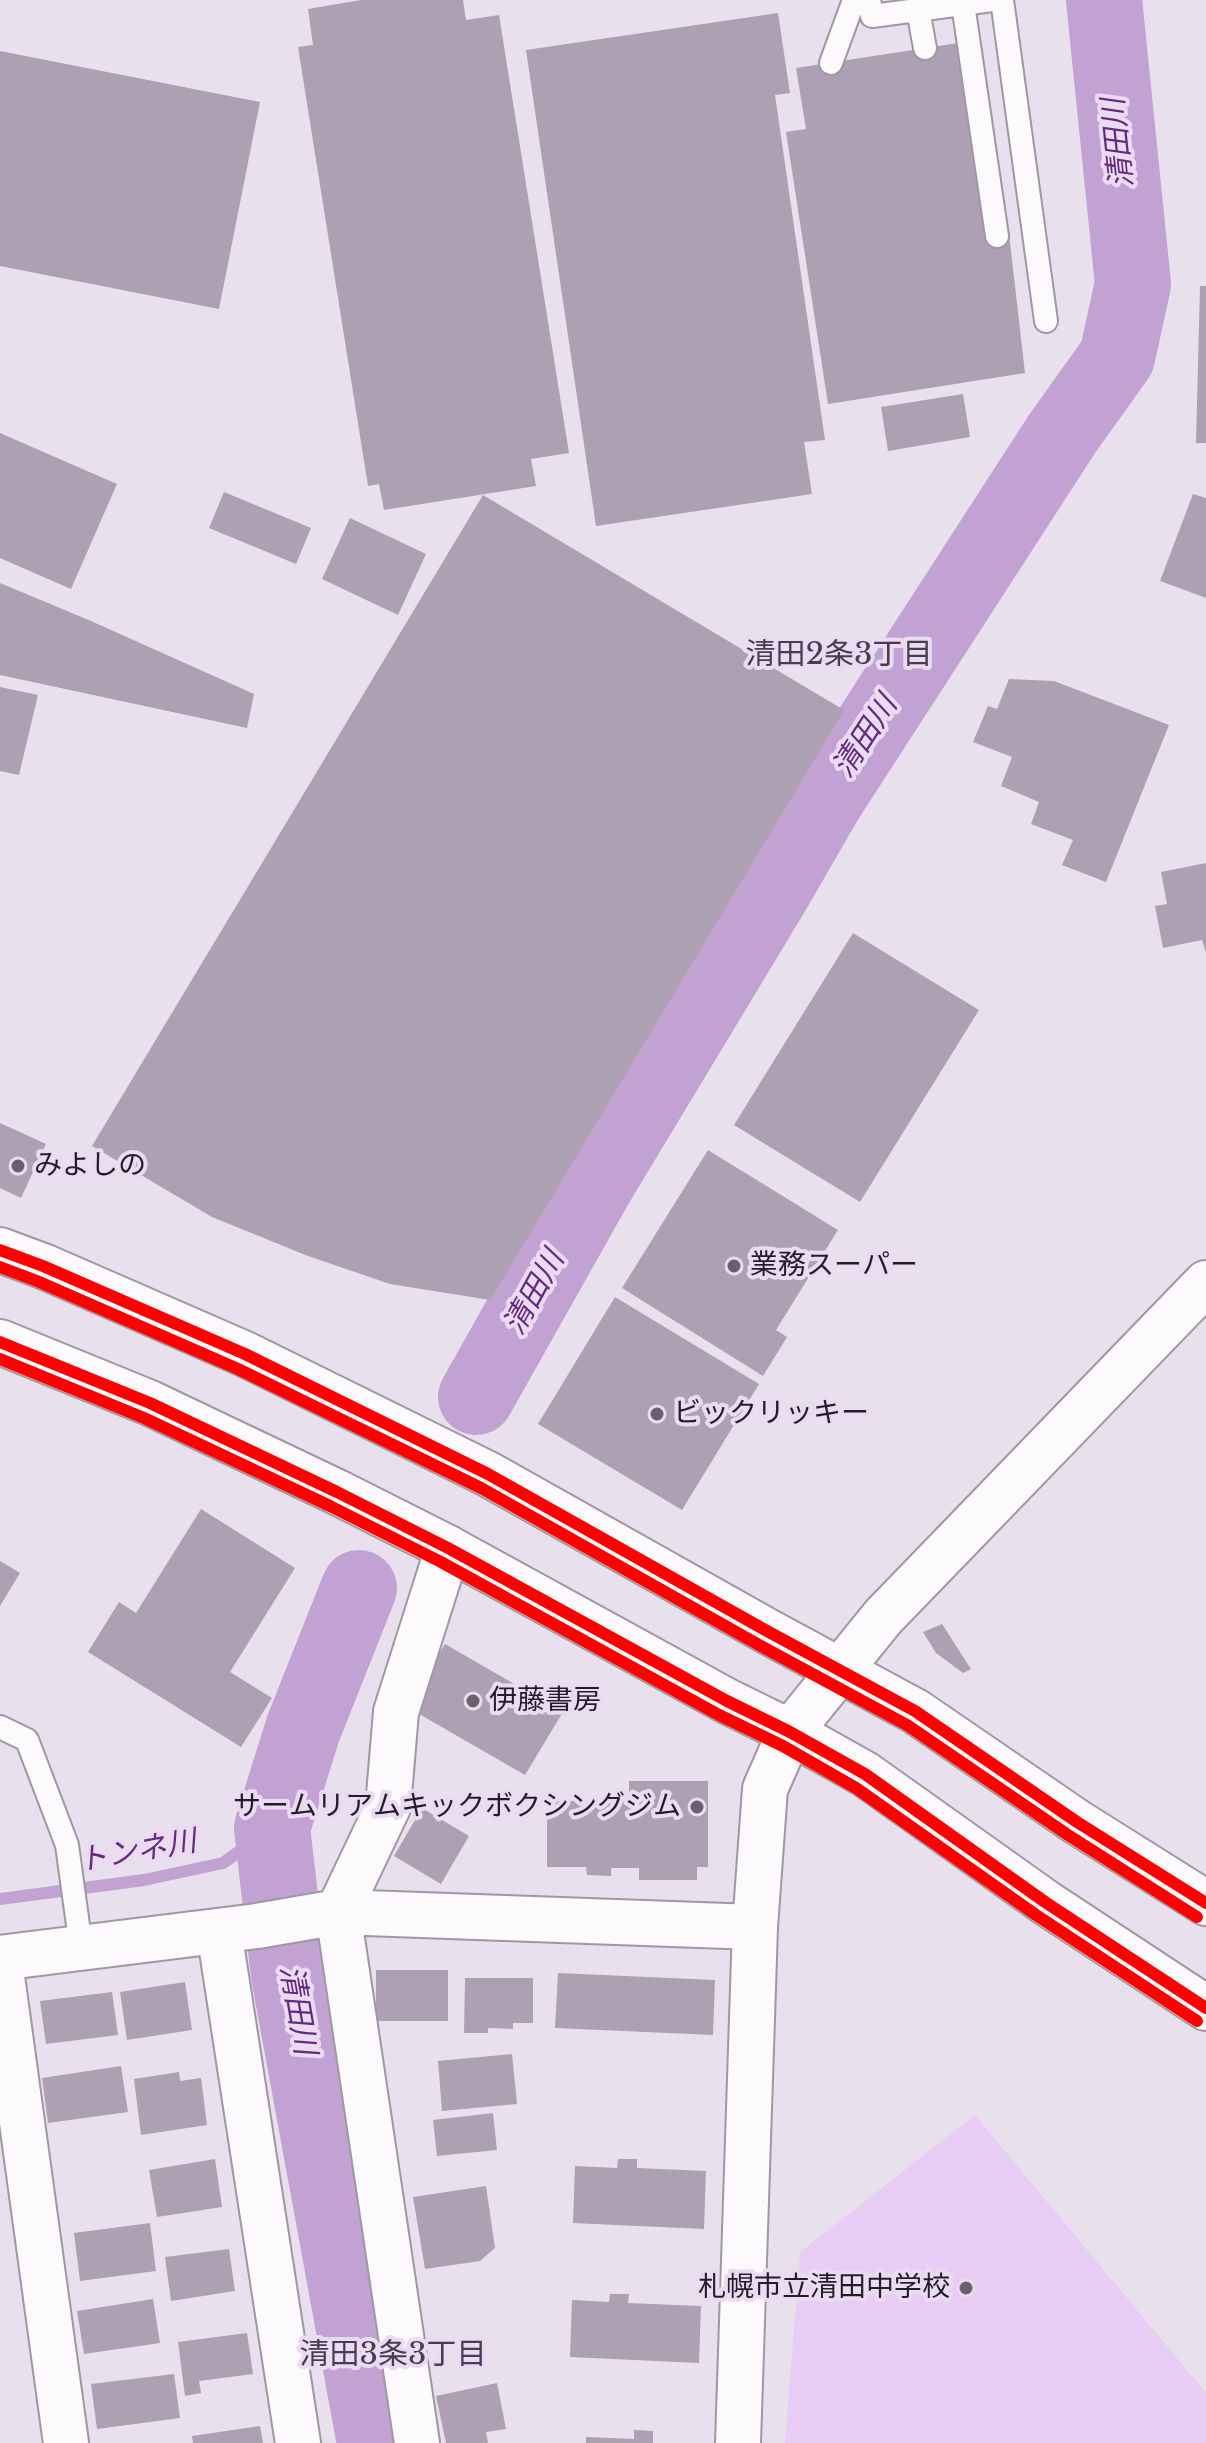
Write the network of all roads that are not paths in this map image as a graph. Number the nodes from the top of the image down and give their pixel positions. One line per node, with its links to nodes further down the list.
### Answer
1 (854, 0): 8 (lane)
2 (869, 0): 6 (lane)
3 (992, 0): 5 (lane)
4 (1002, 0): 10 (lane)
5 (963, 4): 6 (lane); 9 (lane)
6 (918, 10): 7 (lane)
7 (925, 48)
8 (831, 63)
9 (997, 236)
10 (1046, 321)
11 (0, 1250): 15 (street)
12 (1206, 1283): 15 (street)
13 (0, 1342): 14 (street)
14 (448, 1548): 17 (street); 19 (street)
15 (839, 1668): 17 (street); 18 (street)
16 (0, 1727): 22 (lane)
17 (790, 1732): 20 (street); 24 (street)
18 (1206, 1903)
19 (323, 1914): 20 (street); 21 (street); 27 (street)
20 (755, 1927): 28 (street)
21 (238, 1928): 22 (street); 26 (street)
22 (81, 1947): 23 (street)
23 (0, 1960): 25 (street)
24 (1206, 2008)
25 (66, 2443)
26 (298, 2443)
27 (417, 2443)
28 (738, 2443)

